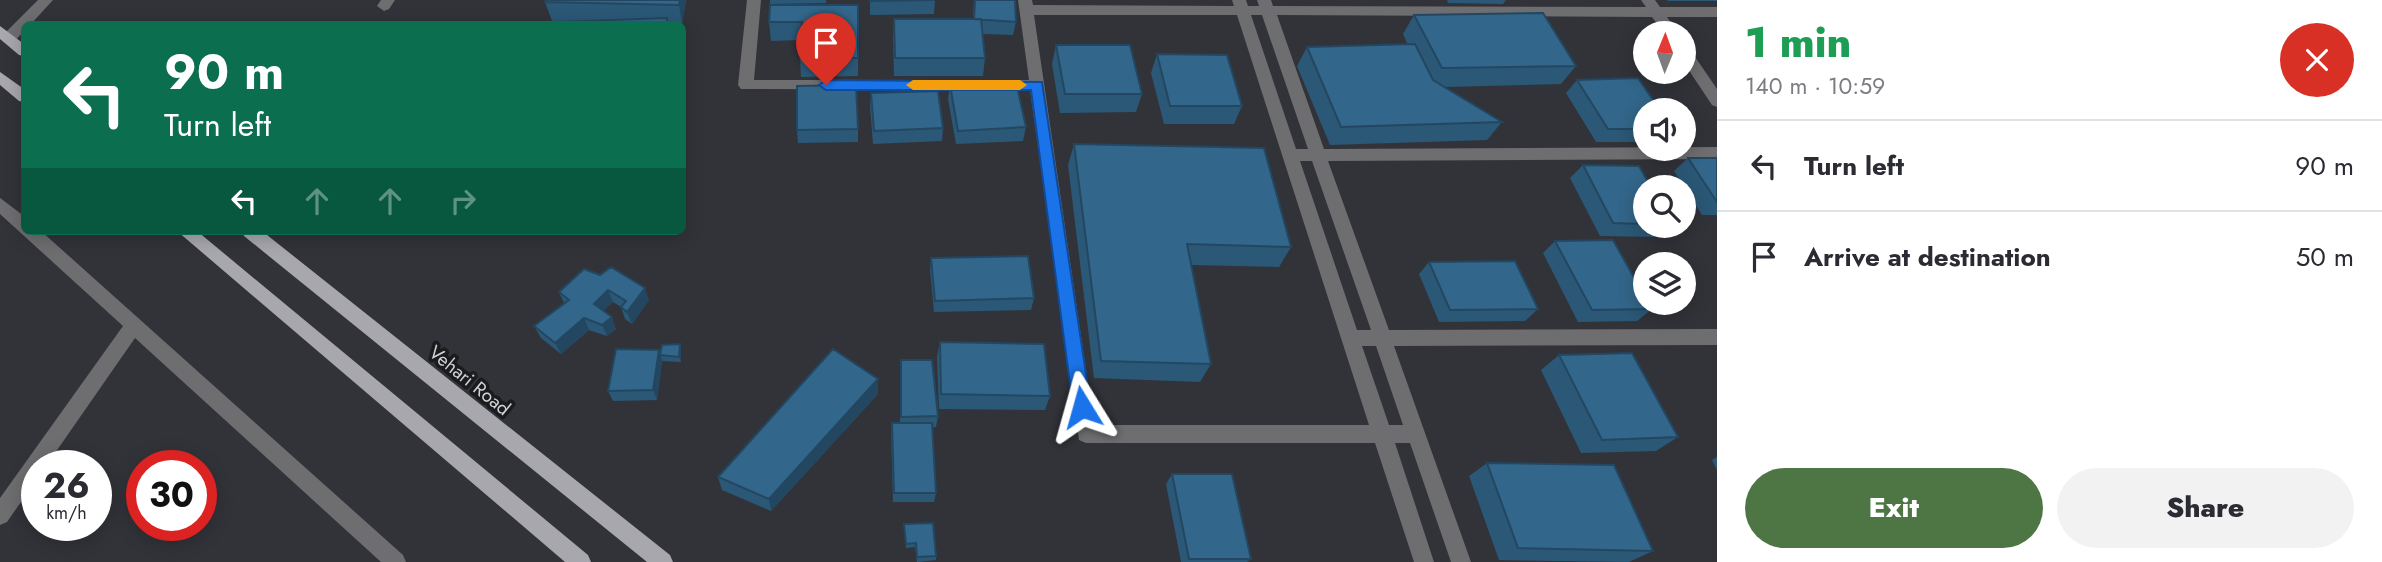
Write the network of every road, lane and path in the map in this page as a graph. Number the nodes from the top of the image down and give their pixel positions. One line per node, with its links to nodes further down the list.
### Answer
1 (46, 0): 9 (street)
2 (754, 0): 13 (street)
3 (1026, 5): 4 (street); 13 (street)
4 (1241, 6): 5 (street); 17 (street)
5 (1266, 6): 6 (street); 18 (street)
6 (1652, 6): 7 (street); 8 (street)
7 (1717, 12)
8 (1663, 21)
9 (4, 35): 10 (main road)
10 (21, 49)
11 (1696, 70): 15 (street)
12 (0, 77): 14 (main road)
13 (1037, 85): 29 (street)
14 (21, 94)
15 (1717, 101)
16 (1717, 153): 18 (street)
17 (1290, 155): 18 (street); 26 (street)
18 (1318, 155): 27 (street)
19 (0, 204): 20 (street)
20 (21, 223)
21 (34, 235): 24 (street)
22 (190, 235): 33 (main road)
23 (255, 235): 34 (main road, Vehari Road)
24 (134, 325): 30 (street); 31 (street)
25 (1717, 337): 27 (street)
26 (1350, 338): 27 (street); 29 (street)
27 (1382, 338): 28 (street)
28 (1416, 434): 29 (street); 36 (street)
29 (1382, 435): 35 (street)
30 (0, 515)
31 (371, 552): 32 (street)
32 (396, 562)
33 (581, 562)
34 (663, 562)
35 (1424, 562)
36 (1461, 562)

